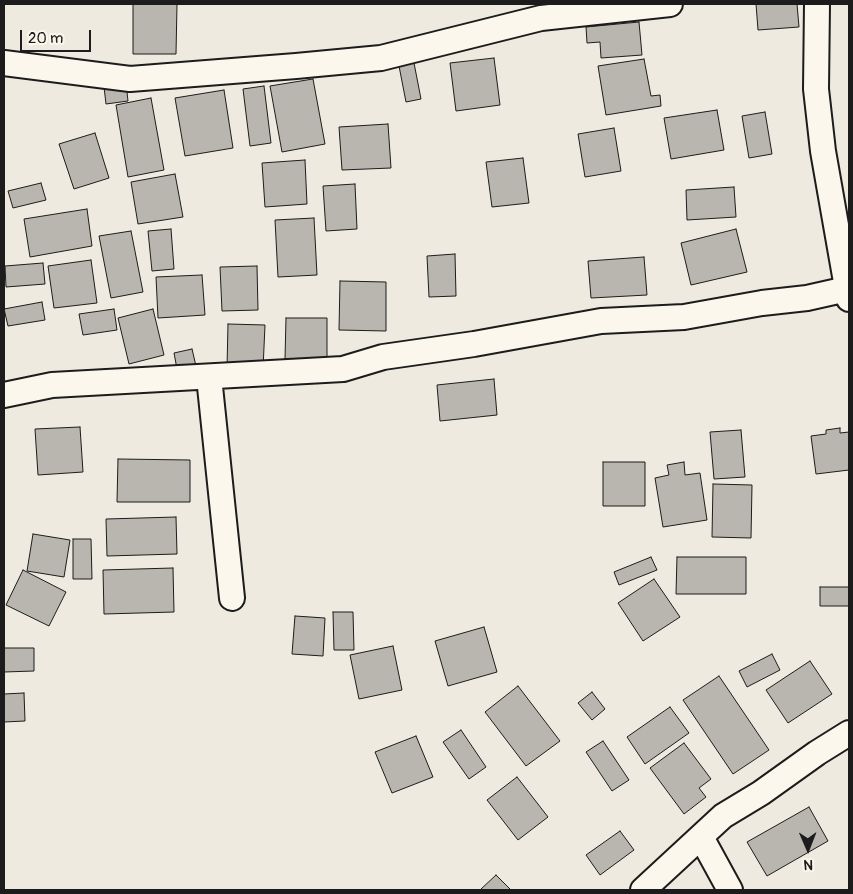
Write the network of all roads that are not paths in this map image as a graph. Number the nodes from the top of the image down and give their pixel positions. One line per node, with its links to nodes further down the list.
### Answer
1 (670, 4): 3 (street)
2 (818, 4): 4 (street)
3 (4, 62)
4 (848, 294): 5 (street)
5 (209, 377): 6 (street); 7 (street)
6 (4, 396)
7 (232, 598)
8 (849, 733): 9 (street)
9 (701, 837): 10 (street); 11 (street)
10 (643, 890)
11 (730, 890)

